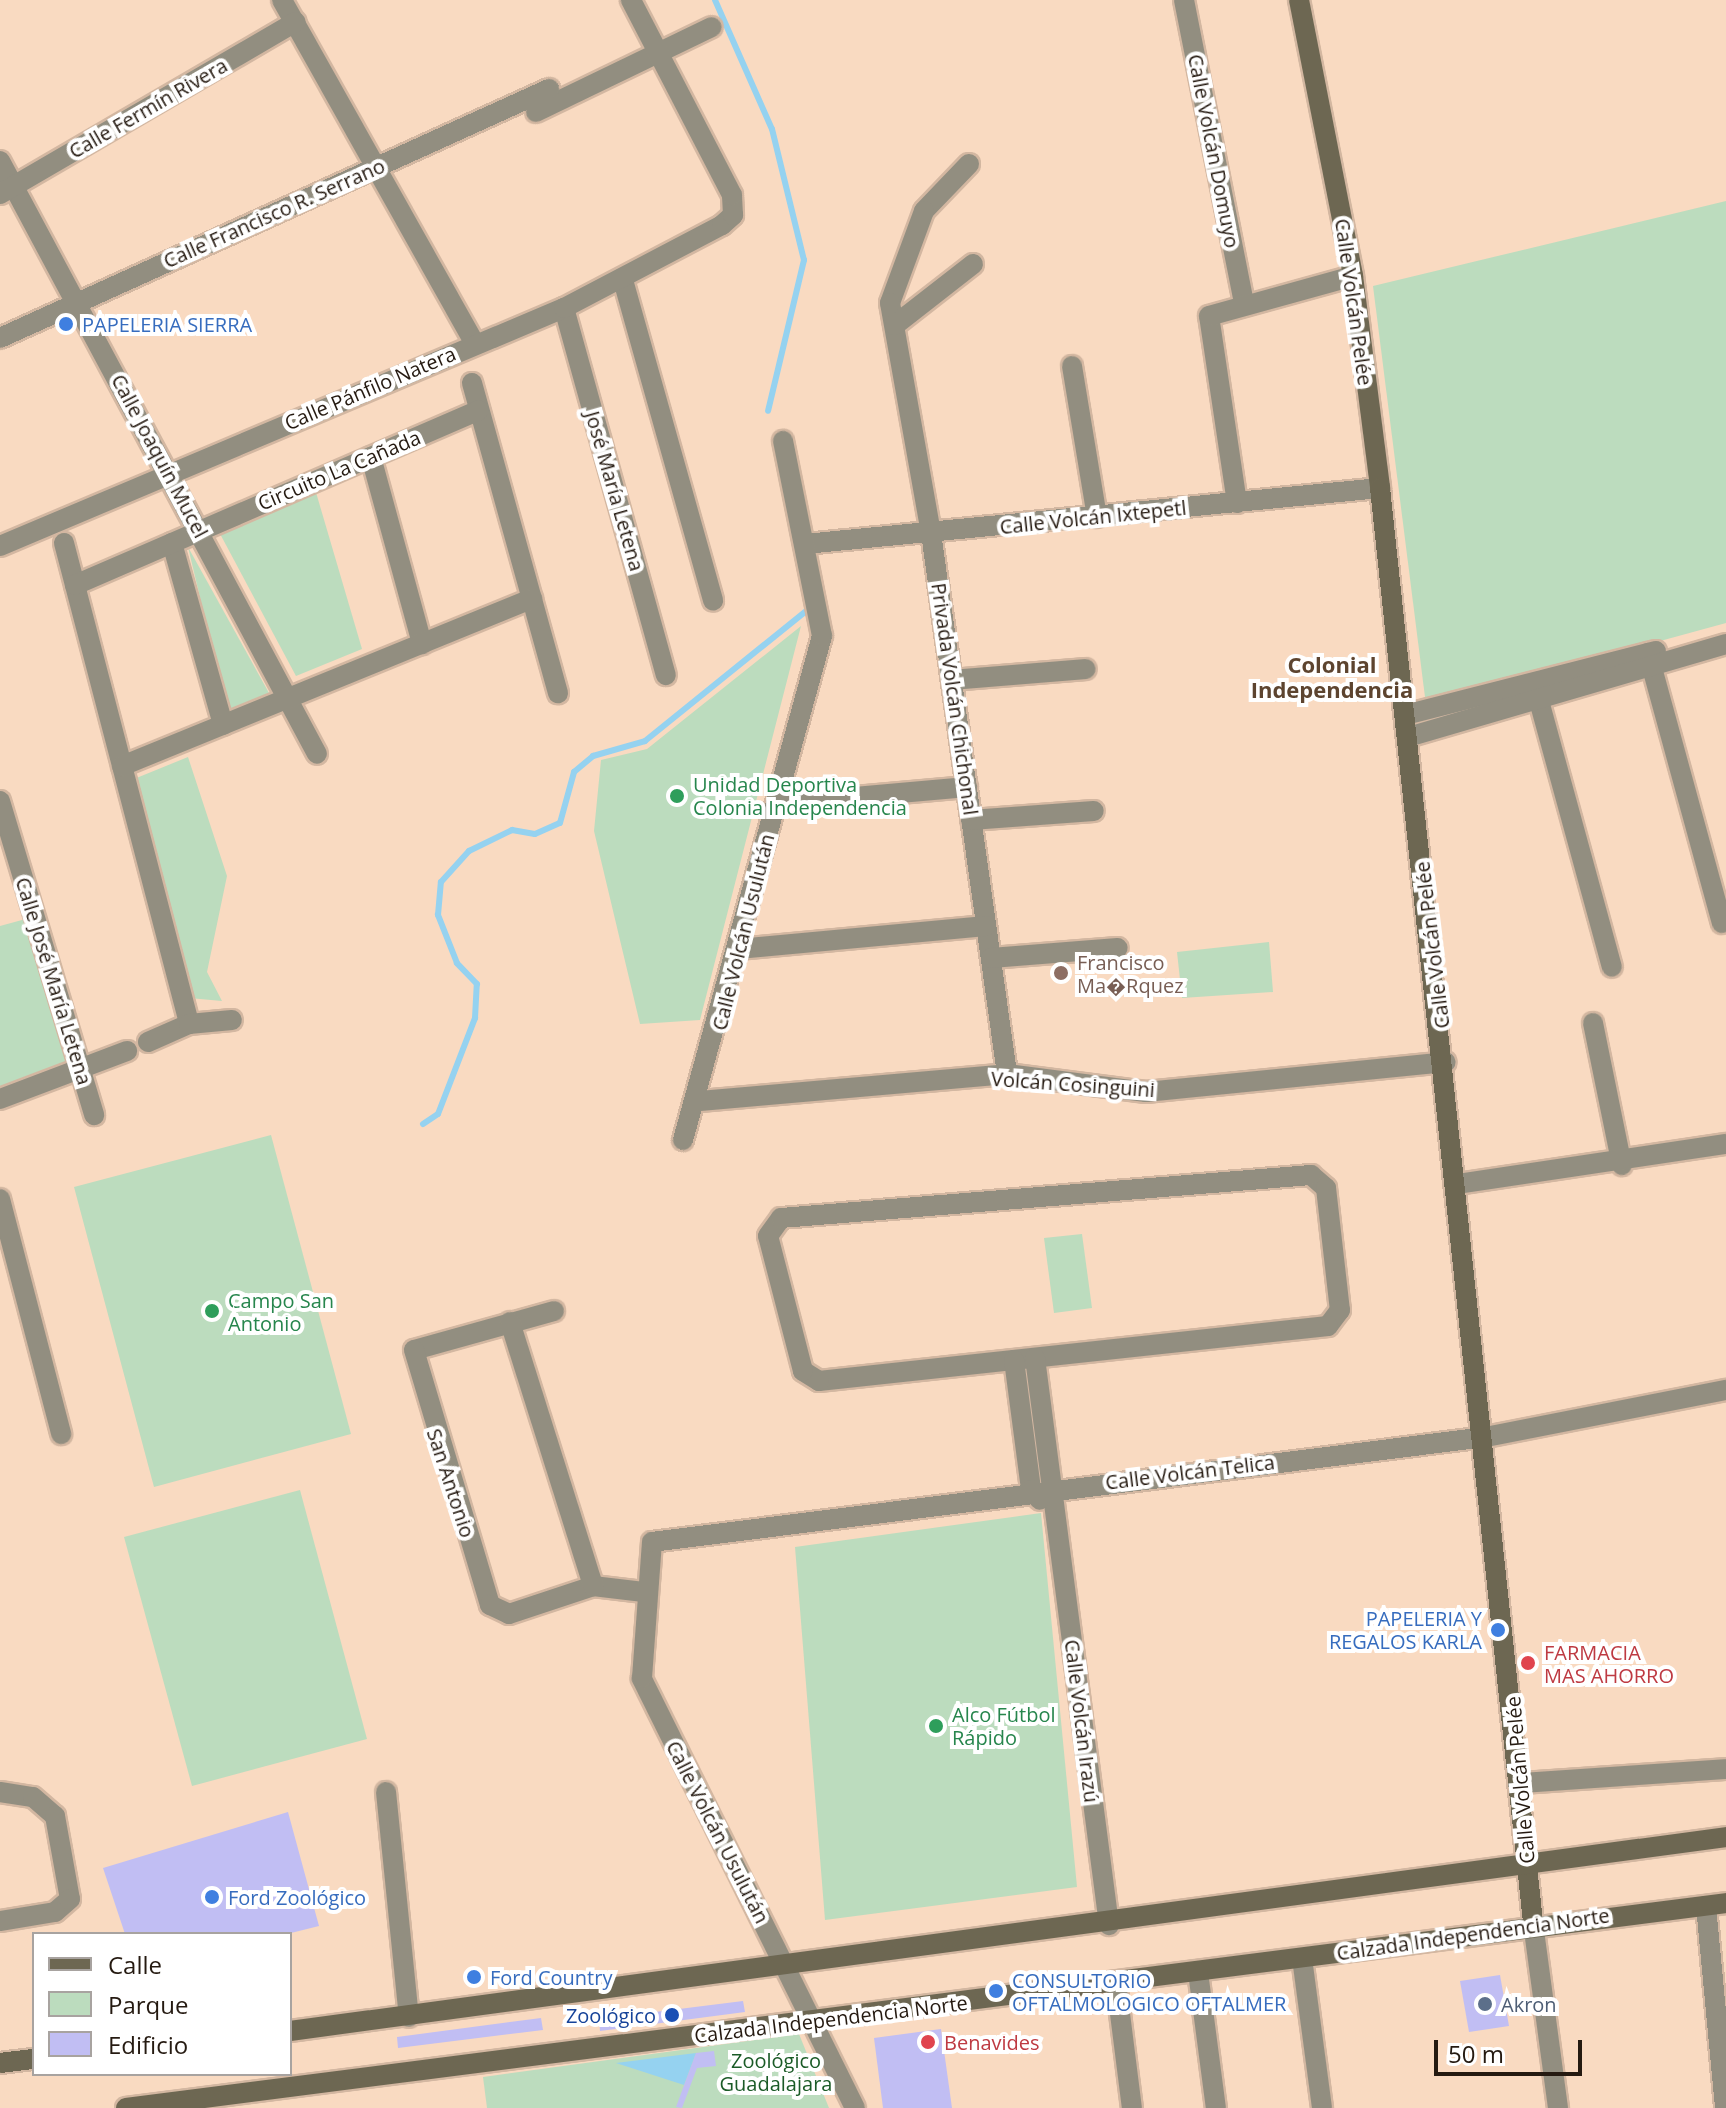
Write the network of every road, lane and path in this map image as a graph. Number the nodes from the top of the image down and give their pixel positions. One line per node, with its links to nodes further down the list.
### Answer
1 (282, 0): 5 (street)
2 (631, 0): 7 (street)
3 (1184, 0): 18 (street, Calle Volcán Domuyo)
4 (1299, 0): 15 (street, Calle Volcán Pelée)
5 (296, 22): 12 (street); 13 (street, Calle Fermín Rivera)
6 (712, 27): 7 (street)
7 (657, 53): 9 (street); 16 (street, Calle Pánfilo Natera)
8 (549, 89): 12 (street, Calle Francisco R. Serrano)
9 (536, 112)
10 (0, 161): 13 (street, Calle Joaquín Mucel)
11 (969, 164): 20 (street, Privada Volcán Chichonal)
12 (378, 166): 17 (street, Calle Francisco R. Serrano); 22 (street)
13 (7, 190): 17 (street, Calle Joaquín Mucel)
14 (973, 264): 20 (street)
15 (1353, 276): 18 (street); 29 (street, Calle Volcán Pelée)
16 (623, 280): 19 (street, Calle Pánfilo Natera); 40 (street)
17 (79, 302): 21 (street, Calle Francisco R. Serrano); 28 (street, Calle Joaquín Mucel)
18 (1244, 302): 30 (street)
19 (564, 308): 22 (street, Calle Pánfilo Natera); 46 (street, José María Letena)
20 (895, 325): 33 (street, Privada Volcán Chichonal)
21 (0, 338)
22 (475, 344): 28 (street, Calle Pánfilo Natera)
23 (1072, 366): 31 (street)
24 (472, 383): 25 (street)
25 (479, 410): 27 (street, Circuito La Cañada); 39 (street)
26 (783, 441): 36 (street, Calle Volcán Usulután)
27 (371, 457): 32 (street, Circuito La Cañada); 42 (street)
28 (168, 472): 32 (street, Calle Joaquín Mucel); 37 (street, Calle Pánfilo Natera)
29 (1380, 488): 30 (street, Calle Volcán Ixtepetl); 51 (street, Calle Volcán Pelée)
30 (1237, 503): 31 (street, Calle Volcán Ixtepetl)
31 (1097, 517): 33 (street, Calle Volcán Ixtepetl)
32 (200, 531): 35 (street, Circuito La Cañada); 50 (street, Calle Joaquín Mucel)
33 (931, 533): 36 (street, Calle Volcán Ixtepetl); 47 (street, Privada Volcán Chichonal)
34 (64, 543): 38 (street)
35 (172, 543): 38 (street, Circuito La Cañada); 52 (street)
36 (805, 544): 58 (street, Calle Volcán Usulután)
37 (0, 546)
38 (75, 585): 55 (street)
39 (532, 599): 42 (street); 49 (street)
40 (713, 601)
41 (1726, 636): 44 (street)
42 (422, 644): 50 (street)
43 (1726, 644): 44 (street)
44 (1650, 659): 48 (street); 61 (street)
45 (1086, 669): 47 (street)
46 (666, 675)
47 (952, 680): 56 (street, Privada Volcán Chichonal)
48 (1536, 690): 51 (street); 53 (street); 66 (street)
49 (558, 693)
50 (288, 698): 52 (street); 54 (street, Calle Joaquín Mucel)
51 (1405, 715): 53 (street, Calle Volcán Pelée)
52 (223, 725): 55 (street)
53 (1408, 737): 72 (street, Calle Volcán Pelée)
54 (317, 754)
55 (122, 766): 69 (street)
56 (967, 787): 58 (street); 60 (street, Privada Volcán Chichonal)
57 (0, 801): 73 (street, Calle José María Letena)
58 (776, 804): 64 (street, Calle Volcán Usulután)
59 (1094, 811): 60 (street)
60 (971, 820): 62 (street, Privada Volcán Chichonal)
61 (1722, 923)
62 (986, 926): 64 (street); 65 (street, Privada Volcán Chichonal)
63 (1118, 948): 65 (street)
64 (738, 949): 76 (street, Calle Volcán Usulután)
65 (991, 958): 74 (street, Privada Volcán Chichonal)
66 (1612, 967)
67 (232, 1020): 69 (street)
68 (1593, 1023): 80 (street)
69 (189, 1024): 70 (street)
70 (148, 1042)
71 (127, 1051): 73 (street)
72 (1445, 1062): 74 (street, Volcán Cosinguini); 81 (street, Calle Volcán Pelée)
73 (79, 1068): 75 (street); 77 (street, Calle José María Letena)
74 (1007, 1074): 76 (street, Volcán Cosinguini)
75 (0, 1099)
76 (700, 1101): 78 (street, Calle Volcán Usulután)
77 (94, 1115)
78 (683, 1140)
79 (1726, 1144): 80 (street)
80 (1622, 1165): 81 (street)
81 (1458, 1184): 91 (street, Calle Volcán Pelée)
82 (0, 1199): 90 (street)
83 (554, 1311): 84 (street, San Antonio)
84 (510, 1322): 96 (street); 96 (street, San Antonio)
85 (1035, 1358): 86 (street); 86 (street); 87 (street, Calle Volcán Irazú)
86 (1014, 1360): 88 (street)
87 (1040, 1387): 88 (street); 92 (street, Calle Volcán Irazú)
88 (1017, 1390): 93 (street)
89 (1726, 1390): 91 (street, Calle Volcán Telica)
90 (61, 1434)
91 (1486, 1437): 92 (street, Calle Volcán Telica); 99 (street, Calle Volcán Pelée)
92 (1053, 1488): 93 (street, Calle Volcán Telica); 94 (street, Calle Volcán Irazú)
93 (1031, 1490): 94 (street); 95 (street, Calle Volcán Telica)
94 (1056, 1517): 107 (street, Calle Volcán Irazú)
95 (652, 1542): 97 (street, Calle Volcán Usulután)
96 (593, 1586): 97 (street, San Antonio)
97 (644, 1592): 109 (street, Calle Volcán Usulután)
98 (1726, 1769): 99 (street)
99 (1521, 1783): 103 (street, Calle Volcán Pelée)
100 (0, 1792): 105 (street)
101 (386, 1792): 112 (street)
102 (1726, 1837): 103 (street)
103 (1528, 1863): 106 (street, Calle Volcán Pelée); 107 (street)
104 (1716, 1904): 106 (street, Calzada Independencia Norte); 124 (street)
105 (0, 1921)
106 (1533, 1923): 108 (street, Calzada Independencia Norte); 123 (street)
107 (1109, 1925): 109 (street)
108 (1302, 1958): 110 (street, Calzada Independencia Norte); 122 (street)
109 (787, 1969): 112 (street); 113 (street, Calle Volcán Usulután)
110 (1198, 1972): 111 (street, Calzada Independencia Norte); 121 (street)
111 (1116, 1982): 113 (street, Calzada Independencia Norte); 120 (street)
112 (409, 2017): 114 (street)
113 (815, 2022): 117 (street, Calzada Independencia Norte); 119 (street, Calle Volcán Usulután)
114 (292, 2031)
115 (32, 2059): 116 (street)
116 (0, 2063)
117 (164, 2106): 118 (street, Calzada Independencia Norte)
118 (126, 2108)
119 (855, 2108)
120 (1132, 2108)
121 (1216, 2108)
122 (1322, 2108)
123 (1558, 2108)
124 (1725, 2108)

